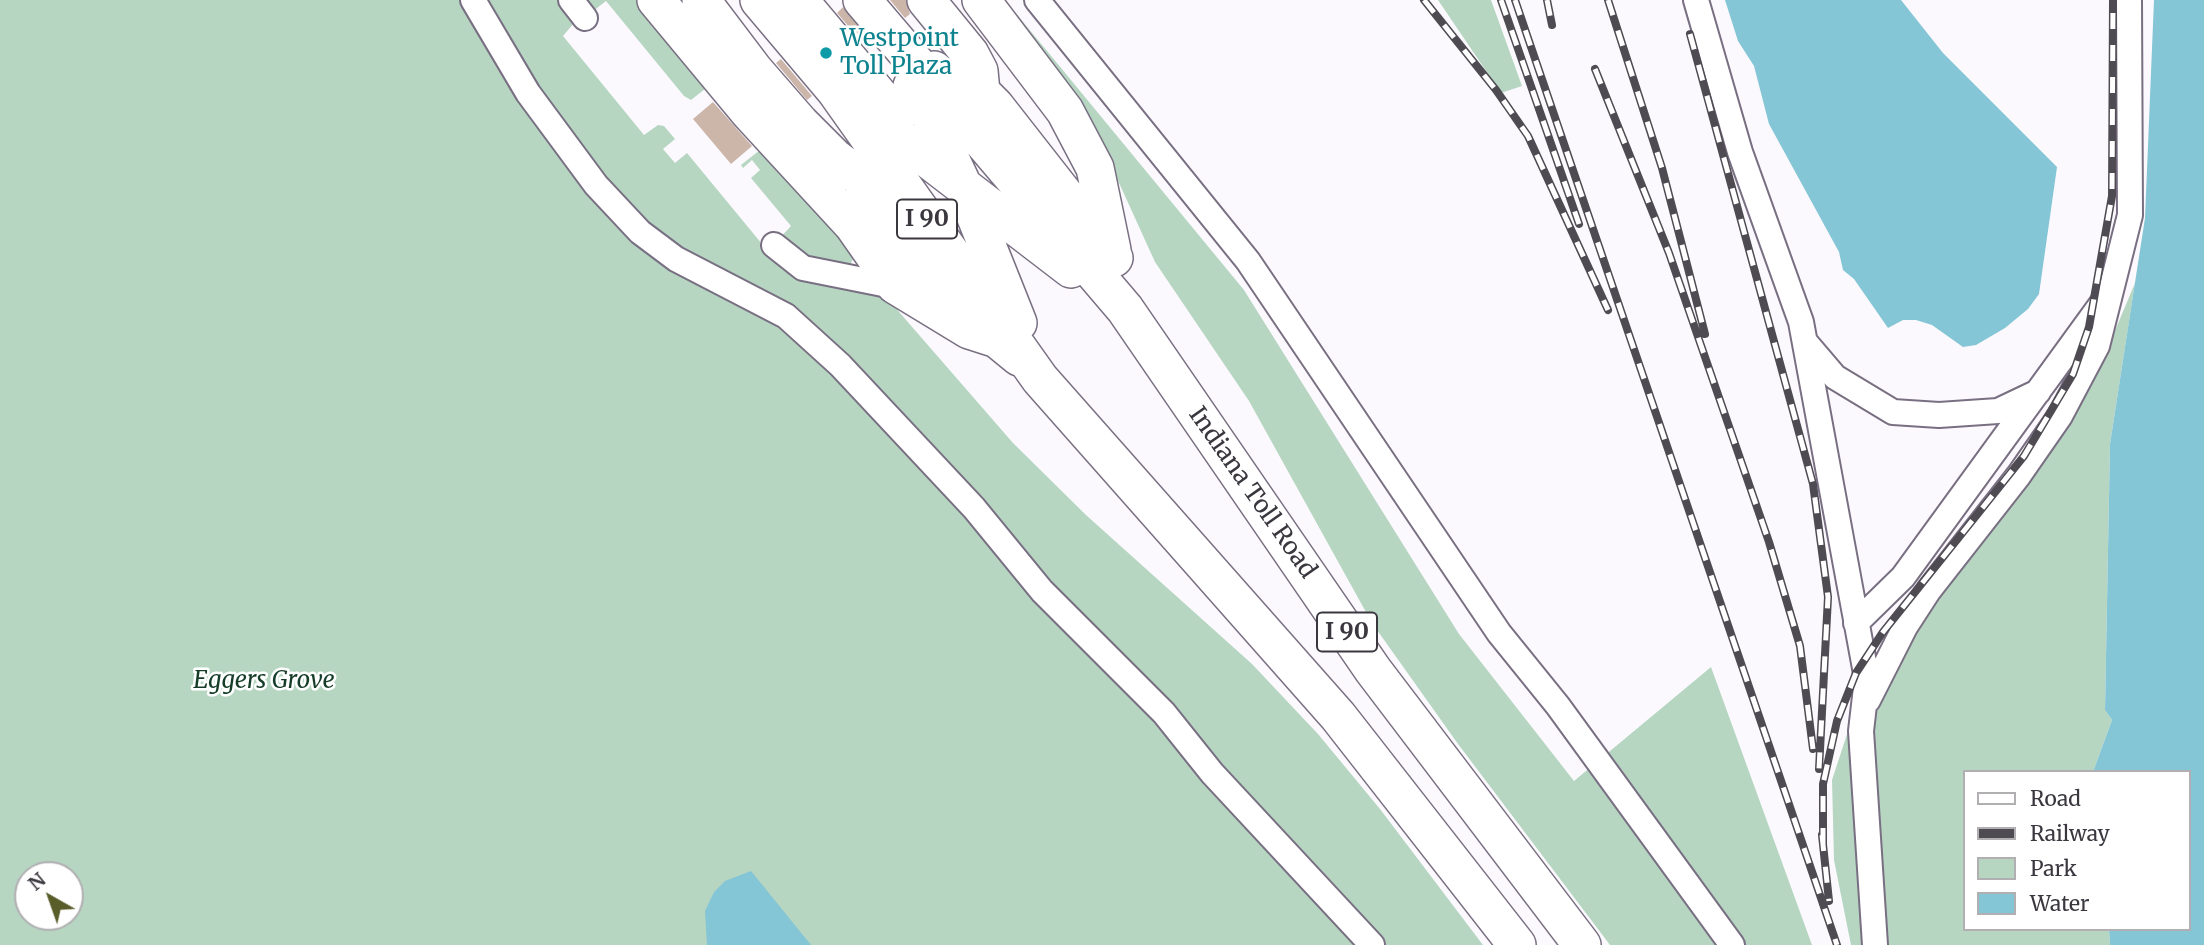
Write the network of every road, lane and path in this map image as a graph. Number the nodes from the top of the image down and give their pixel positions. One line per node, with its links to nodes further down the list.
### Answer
1 (473, 0): 40 (street)
2 (656, 0): 28 (highway)
3 (676, 0): 24 (highway)
4 (701, 0): 22 (highway)
5 (723, 0): 22 (highway)
6 (742, 0): 23 (highway)
7 (759, 0): 26 (highway, I 90)
8 (780, 0): 25 (highway, I 90)
9 (799, 0): 25 (highway, I 90)
10 (818, 0): 25 (highway, I 90)
11 (841, 0): 25 (highway, I 90)
12 (862, 0): 33 (highway, I 90)
13 (881, 0): 21 (highway)
14 (902, 0): 21 (highway)
15 (926, 0): 21 (highway)
16 (958, 0): 27 (highway)
17 (981, 0): 27 (highway)
18 (1037, 0): 43 (street)
19 (1696, 0): 35 (street)
20 (2129, 0): 32 (street)
21 (988, 101): 30 (highway)
22 (820, 133): 23 (highway); 24 (highway); 26 (highway)
23 (879, 174): 26 (highway)
24 (831, 182): 28 (highway); 34 (highway)
25 (965, 190): 33 (highway, I 90); 36 (highway, I 90)
26 (926, 217): 34 (highway, I 90)
27 (1107, 220): 30 (highway)
28 (853, 225): 31 (highway)
29 (774, 245): 31 (street)
30 (1114, 258): 33 (highway)
31 (895, 285): 34 (street); 36 (highway)
32 (2110, 293): 37 (street); 39 (street)
33 (1125, 309): 42 (highway, Indiana Toll Road / I 90)
34 (989, 320): 36 (highway, I 90)
35 (1804, 341): 37 (street); 38 (street)
36 (1035, 371): 41 (highway, I 90)
37 (2039, 392): 38 (street)
38 (1856, 624): 39 (street)
39 (1863, 710): 44 (street)
40 (1371, 945)
41 (1517, 945)
42 (1582, 945)
43 (1732, 945)
44 (1875, 945)

